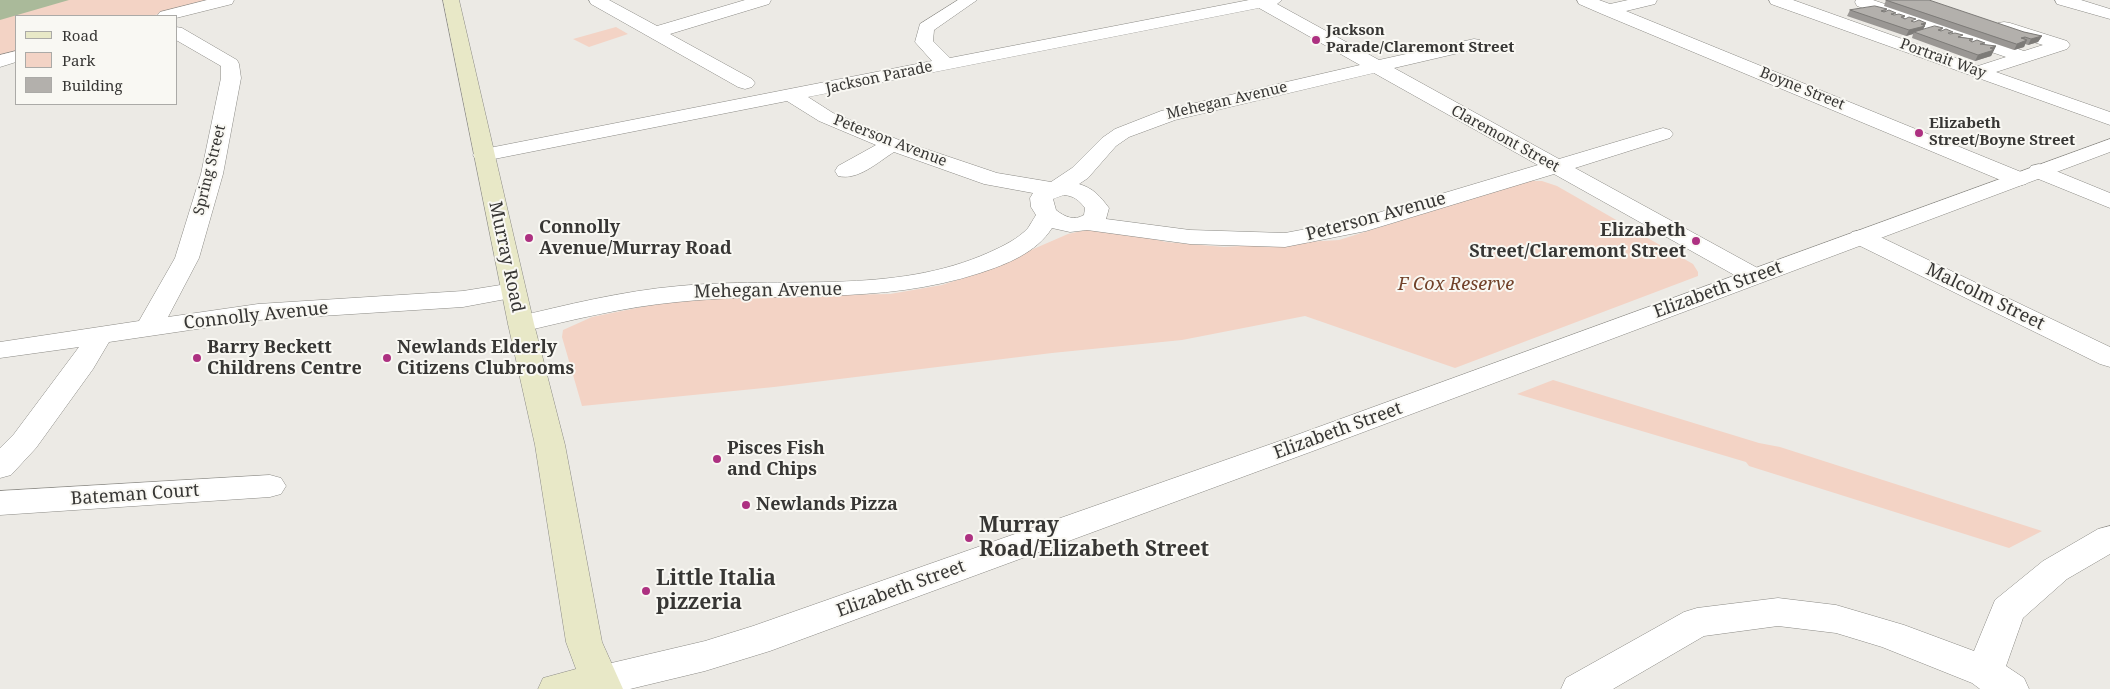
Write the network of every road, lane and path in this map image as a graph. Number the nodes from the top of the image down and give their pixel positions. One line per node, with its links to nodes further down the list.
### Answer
1 (226, 0): 15 (street)
2 (451, 0): 32 (main road, Murray Road)
3 (597, 0): 17 (street)
4 (763, 0): 17 (street)
5 (969, 0): 23 (street)
6 (1585, 0): 13 (street, Boyne Street)
7 (1649, 0): 13 (street)
8 (1777, 0): 14 (street, Portrait Way)
9 (2063, 0): 12 (street)
10 (1264, 1): 23 (street, Jackson Parade); 24 (street, Claremont Street)
11 (1868, 1): 14 (street); 21 (street)
12 (2099, 6)
13 (1608, 10): 36 (street, Boyne Street)
14 (1817, 14): 25 (street, Portrait Way)
15 (170, 15)
16 (1985, 21): 21 (street)
17 (657, 32): 26 (street)
18 (178, 33): 45 (street, Spring Street)
19 (1474, 44): 24 (street, Mehegan Avenue)
20 (15, 56): 22 (street)
21 (2024, 57): 25 (street)
22 (0, 61)
23 (946, 64): 27 (street, Jackson Parade)
24 (1376, 67): 33 (street, Mehegan Avenue); 34 (street, Claremont Street)
25 (1978, 72): 28 (street, Portrait Way)
26 (745, 83)
27 (792, 96): 30 (street, Peterson Avenue); 32 (street, Jackson Parade)
28 (2110, 119)
29 (1663, 134): 34 (street, Peterson Avenue)
30 (892, 144): 35 (street); 37 (street, Peterson Avenue)
31 (2110, 145): 36 (street, Elizabeth Street)
32 (484, 155): 43 (main road, Murray Road)
33 (1092, 162): 37 (street, Mehegan Avenue); 39 (street)
34 (1555, 166): 39 (street, Peterson Avenue); 42 (street, Claremont Street)
35 (846, 171)
36 (2029, 175): 38 (street, Boyne Street); 40 (street, Elizabeth Street)
37 (1049, 199): 39 (street, Peterson Avenue); 39 (street); 41 (street, Mehegan Avenue)
38 (2110, 201)
39 (1086, 213): 41 (street, Mehegan Avenue)
40 (1860, 237): 42 (street, Elizabeth Street); 48 (street, Malcolm Street)
41 (1011, 251): 44 (street, Mehegan Avenue)
42 (1754, 276): 54 (street, Elizabeth Street)
43 (513, 291): 44 (main road, Murray Road); 45 (street, Connolly Avenue)
44 (521, 324): 54 (main road, Murray Road)
45 (149, 328): 46 (street, Connolly Avenue)
46 (100, 335): 47 (street, Connolly Avenue); 49 (street)
47 (0, 350)
48 (2110, 358)
49 (0, 467)
50 (270, 486): 51 (street, Bateman Court)
51 (0, 503)
52 (2110, 538): 53 (street)
53 (1998, 680): 56 (street)
54 (602, 684): 55 (main road, Elizabeth Street)
55 (557, 689)
56 (1580, 689)

